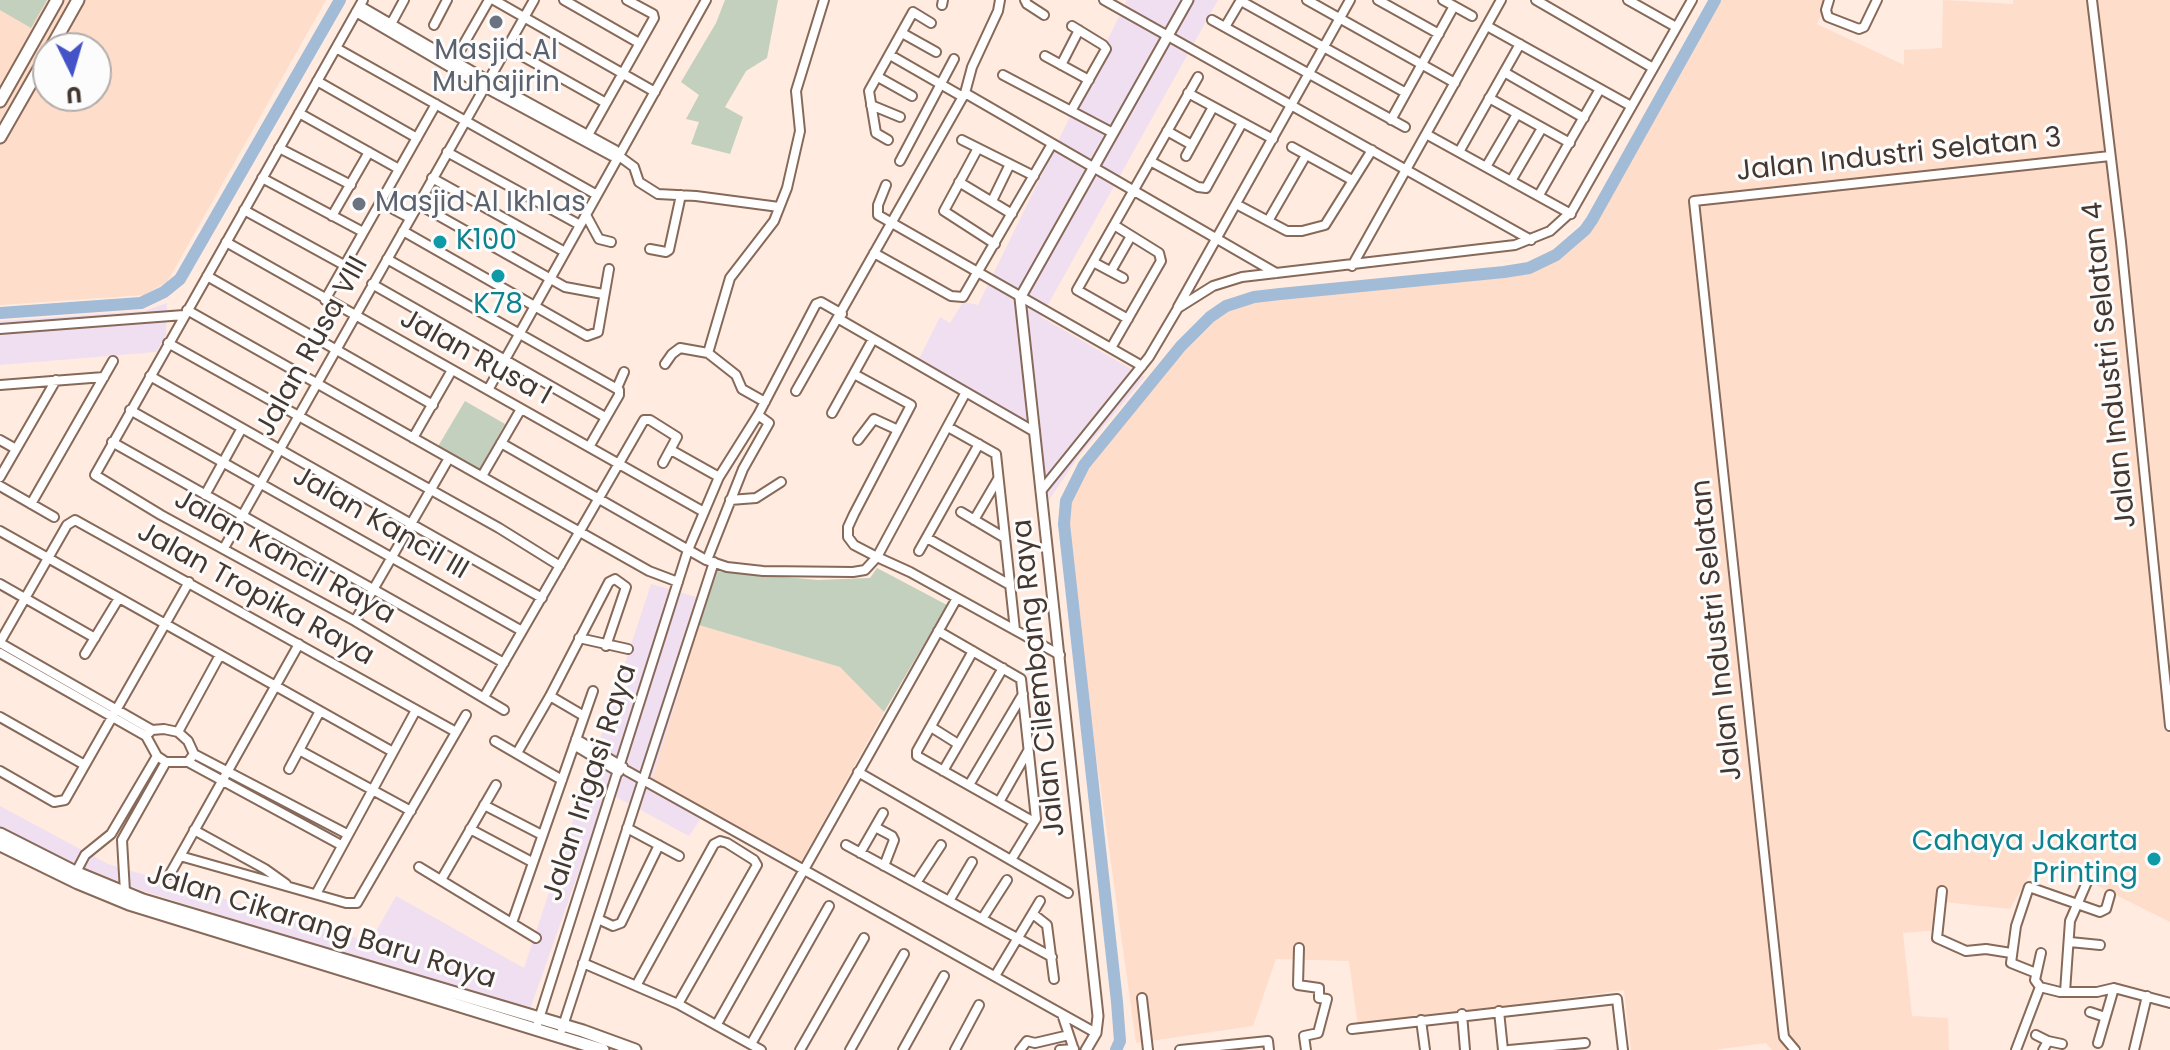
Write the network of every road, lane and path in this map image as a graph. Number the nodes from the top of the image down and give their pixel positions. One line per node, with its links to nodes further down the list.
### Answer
1 (57, 0): 77 (main road)
2 (78, 0): 40 (main road)
3 (404, 0): 36 (street)
4 (447, 0): 44 (street)
5 (492, 0): 32 (street); 54 (street)
6 (534, 0): 32 (street, Jalan Rusa VIII)
7 (564, 0): 45 (street)
8 (627, 0): 45 (street)
9 (824, 0): 141 (street)
10 (1000, 0): 74 (street)
11 (1025, 0): 30 (street)
12 (1104, 0): 43 (street)
13 (1188, 0): 43 (street)
14 (1241, 0): 38 (street); 47 (street)
15 (1307, 0): 33 (street)
16 (1350, 0): 33 (street)
17 (1378, 0): 42 (street)
18 (1443, 0): 29 (street)
19 (1501, 0): 37 (street)
20 (1536, 0): 57 (street)
21 (1628, 0): 27 (street)
22 (1692, 0): 39 (street)
23 (1829, 0): 24 (street)
24 (1877, 0)
25 (2092, 0): 116 (street, Jalan Industri Selatan 4)
26 (703, 1): 71 (street)
27 (1645, 4): 39 (street)
28 (359, 6): 36 (street); 48 (street); 68 (street)
29 (1454, 6): 31 (street); 42 (street)
30 (1044, 15)
31 (1472, 16)
32 (525, 17): 49 (street, Jalan Rusa VIII); 59 (street)
33 (1340, 18): 47 (street); 55 (street)
34 (1212, 20): 38 (street)
35 (931, 23): 41 (street)
36 (391, 24): 44 (street)
37 (1487, 26): 46 (street); 67 (street)
38 (1225, 27): 60 (street)
39 (1676, 27): 57 (street)
40 (59, 32)
41 (902, 33): 50 (street); 51 (street)
42 (1439, 34): 55 (street)
43 (1167, 36): 80 (street); 95 (street)
44 (424, 43): 54 (street)
45 (639, 43): 59 (street)
46 (1520, 44): 58 (street); 70 (street)
47 (1324, 47): 60 (street); 73 (street)
48 (336, 48): 66 (street); 79 (street)
49 (508, 48): 68 (street, Jalan Rusa VIII); 78 (street)
50 (936, 52)
51 (890, 55): 62 (street); 69 (street)
52 (1045, 56): 56 (street)
53 (954, 59): 69 (street)
54 (454, 61): 68 (street)
55 (1422, 64): 67 (street); 73 (street)
56 (1061, 65): 65 (street); 65 (street)
57 (1653, 68): 82 (street)
58 (1504, 72): 76 (street); 88 (street)
59 (623, 73): 71 (street); 78 (street)
60 (1309, 74): 80 (street); 90 (street)
61 (1003, 75): 84 (street)
62 (878, 77): 75 (street); 81 (street)
63 (1198, 77): 72 (street)
64 (32, 80): 98 (main road)
65 (1089, 80): 84 (street)
66 (317, 81): 85 (street); 99 (street)
67 (1455, 83): 96 (street)
68 (486, 84): 89 (street, Jalan Rusa VIII); 97 (street); 114 (street)
69 (941, 84): 74 (street); 117 (street)
70 (1600, 89): 82 (street); 88 (street)
71 (655, 92): 114 (street)
72 (1188, 93): 83 (street); 94 (street)
73 (1406, 93): 90 (street)
74 (964, 95): 104 (street); 149 (street)
75 (912, 96)
76 (1489, 98): 86 (street); 112 (street)
77 (0, 101)
78 (606, 103): 97 (street)
79 (436, 104): 89 (street); 99 (street)
80 (1292, 104): 100 (street); 109 (street)
81 (871, 105): 87 (street); 101 (street)
82 (1631, 106): 144 (street)
83 (1213, 107): 91 (street); 105 (street)
84 (1071, 111): 95 (street)
85 (299, 113): 107 (street); 110 (street)
86 (1517, 114): 93 (street); 121 (street)
87 (900, 117)
88 (1584, 118): 103 (street)
89 (465, 120): 111 (street, Jalan Rusa VIII); 133 (street)
90 (1391, 120): 92 (street)
91 (1242, 123): 100 (street); 118 (street)
92 (1405, 127)
93 (1542, 128): 103 (street); 128 (street)
94 (1167, 131): 105 (street); 118 (street)
95 (1113, 133): 120 (street)
96 (1426, 134): 112 (street); 122 (street)
97 (588, 135): 114 (street)
98 (0, 137)
99 (417, 138): 123 (street)
100 (1273, 139): 140 (street)
101 (888, 140)
102 (962, 140): 108 (street)
103 (1570, 143): 135 (street)
104 (1052, 144): 120 (street); 124 (street)
105 (1192, 145): 115 (street)
106 (1292, 147): 113 (street)
107 (279, 148): 125 (street); 130 (street)
108 (978, 148): 119 (street); 129 (street)
109 (1372, 150): 122 (street); 127 (street)
110 (369, 152): 123 (street); 130 (street)
111 (447, 152): 126 (street, Jalan Rusa VIII); 150 (street)
112 (1459, 152): 121 (street)
113 (1306, 155): 127 (street); 148 (street)
114 (619, 156): 133 (street); 134 (street)
115 (1186, 156)
116 (2110, 156): 137 (street, Jalan Industri Selatan 3); 305 (street, Jalan Industri Selatan 4)
117 (900, 161)
118 (1150, 161): 132 (street)
119 (1010, 164): 124 (street); 136 (street)
120 (1094, 167): 132 (street); 176 (street)
121 (1486, 167): 128 (street)
122 (1406, 168): 156 (street); 166 (street)
123 (399, 169): 138 (street)
124 (1034, 176): 143 (street)
125 (262, 178): 142 (street); 146 (street)
126 (432, 178): 139 (street, Jalan Rusa VIII); 161 (street)
127 (1352, 180): 148 (street)
128 (1511, 181): 135 (street)
129 (959, 182): 136 (street); 159 (street)
130 (351, 185): 146 (street)
131 (886, 185): 149 (street)
132 (1133, 190): 151 (street); 155 (street)
133 (597, 195): 145 (street)
134 (681, 195): 141 (street); 160 (street)
135 (1539, 195): 144 (street)
136 (992, 201): 143 (street)
137 (1694, 201): 420 (street, Jalan Industri Selatan)
138 (380, 202): 147 (street); 153 (street)
139 (418, 204): 147 (street, Jalan Rusa VIII); 173 (street)
140 (1236, 204): 148 (street); 155 (street)
141 (779, 207): 192 (street)
142 (244, 210): 157 (street); 165 (street)
143 (1012, 214): 159 (street)
144 (1571, 214): 156 (street)
145 (586, 215): 150 (street); 158 (street)
146 (332, 216): 153 (street)
147 (410, 218): 152 (street, Jalan Rusa VIII)
148 (1268, 221)
149 (893, 222): 162 (street); 169 (street)
150 (580, 225): 161 (street)
151 (1114, 225): 154 (street); 164 (street)
152 (403, 231): 163 (street, Jalan Rusa VIII); 178 (street)
153 (363, 232): 165 (street)
154 (1131, 236): 168 (street); 184 (street)
155 (1216, 238): 170 (street); 179 (street)
156 (1531, 240): 166 (street)
157 (226, 242): 171 (street); 177 (street, Jalan Rusa I)
158 (611, 242)
159 (995, 244): 169 (street)
160 (650, 249)
161 (565, 252): 173 (street)
162 (874, 253): 169 (street); 183 (street)
163 (387, 259): 174 (street, Jalan Rusa VIII); 187 (street)
164 (1093, 262): 168 (street); 184 (street)
165 (344, 265): 177 (street)
166 (1352, 266): 170 (street)
167 (609, 269): 175 (street)
168 (1111, 271): 172 (street)
169 (979, 273): 176 (street)
170 (1277, 273): 179 (street)
171 (207, 276): 180 (street); 191 (street)
172 (1123, 278)
173 (550, 279): 175 (street); 178 (street)
174 (372, 284): 181 (street, Jalan Rusa VIII); 193 (street)
175 (603, 294): 178 (street)
176 (1020, 298): 190 (street); 220 (street, Jalan Cilembang Raya)
177 (325, 300): 181 (street, Jalan Rusa I)
178 (535, 307): 187 (street)
179 (1178, 308): 196 (street)
180 (186, 312): 182 (street); 186 (street); 203 (street)
181 (354, 316): 191 (street, Jalan Rusa VIII); 197 (street, Jalan Rusa I)
182 (162, 317): 185 (street); 186 (street)
183 (840, 317): 188 (street); 207 (street); 209 (street, Jalan Irigasi Raya)
184 (1128, 319): 190 (street)
185 (0, 329)
186 (176, 330): 189 (street)
187 (520, 334): 193 (street); 205 (street)
188 (873, 339): 199 (street); 208 (street)
189 (168, 343): 200 (street); 215 (street)
190 (1111, 348): 196 (street)
191 (336, 349): 203 (street, Jalan Rusa VIII); 210 (street)
192 (708, 353): 195 (street); 209 (street)
193 (505, 360): 206 (street); 216 (street)
194 (113, 361): 201 (street)
195 (665, 364)
196 (1142, 366): 243 (street)
197 (452, 370): 206 (street, Jalan Rusa I); 210 (street)
198 (624, 372): 205 (street)
199 (854, 374): 213 (street); 219 (street)
200 (150, 376): 212 (street); 218 (street)
201 (104, 377): 202 (street); 247 (street)
202 (56, 380): 204 (street); 228 (street)
203 (317, 383): 215 (street, Jalan Rusa VIII); 221 (street)
204 (0, 385)
205 (617, 388): 216 (street)
206 (488, 390): 211 (street, Jalan Rusa I)
207 (796, 391)
208 (966, 392): 217 (street); 220 (street)
209 (765, 402): 214 (street, Jalan Irigasi Raya)
210 (433, 405): 221 (street)
211 (521, 409): 225 (street); 227 (street, Jalan Rusa I)
212 (130, 410): 224 (street); 232 (street, Jalan Kancil III)
213 (832, 413)
214 (758, 415): 237 (street, Jalan Irigasi Raya); 246 (street, Jalan Irigasi Raya)
215 (298, 417): 229 (street, Jalan Rusa VIII); 242 (street)
216 (605, 417): 227 (street)
217 (948, 427): 226 (street); 262 (street)
218 (242, 428): 229 (street); 232 (street)
219 (898, 430): 223 (street); 262 (street)
220 (1035, 432): 243 (street, Jalan Cilembang Raya)
221 (413, 438): 231 (street)
222 (0, 440): 228 (street)
223 (858, 440)
224 (112, 442): 244 (street); 258 (street, Jalan Kancil Raya)
225 (501, 443): 235 (street); 245 (street)
226 (979, 444): 238 (street); 256 (street)
227 (589, 447): 234 (street, Jalan Rusa I)
228 (16, 449): 236 (street)
229 (281, 450): 240 (street, Jalan Rusa VIII); 253 (street)
230 (671, 450): 233 (street); 234 (street); 237 (street)
231 (449, 458): 235 (street); 242 (street)
232 (223, 461): 240 (street, Jalan Kancil III); 244 (street)
233 (663, 463)
234 (618, 464): 245 (street); 248 (street, Jalan Rusa I)
235 (482, 476): 255 (street)
236 (0, 477)
237 (719, 477): 248 (street, Jalan Irigasi Raya)
238 (999, 477): 252 (street); 257 (street)
239 (781, 482): 246 (street)
240 (262, 483): 250 (street, Jalan Rusa VIII); 261 (street, Jalan Kancil III)
241 (0, 486): 247 (street)
242 (431, 491): 253 (street); 265 (street)
243 (1041, 491): 290 (street, Jalan Cilembang Raya)
244 (205, 495): 250 (street)
245 (599, 497): 255 (street); 260 (street)
246 (730, 500): 264 (street, Jalan Irigasi Raya)
247 (31, 504): 251 (street)
248 (704, 512): 260 (street, Jalan Irigasi Raya)
249 (961, 512): 252 (street)
250 (243, 516): 258 (street, Jalan Rusa VIII); 270 (street)
251 (54, 517)
252 (974, 520): 257 (street)
253 (411, 524): 261 (street); 273 (street)
254 (0, 531): 263 (street)
255 (580, 532): 265 (street); 267 (street)
256 (927, 538): 259 (street); 269 (street)
257 (1005, 538): 269 (street)
258 (224, 548): 275 (street, Jalan Kancil Raya)
259 (919, 551)
260 (692, 552): 264 (street); 267 (street, Jalan Irigasi Raya)
261 (392, 557): 270 (street); 278 (street, Jalan Kancil III)
262 (877, 557): 264 (street); 274 (street)
263 (48, 558): 266 (street, Jalan Tropika Raya); 271 (street); 272 (street)
264 (709, 561): 329 (street, Jalan Irigasi Raya)
265 (560, 566): 273 (street)
266 (189, 582): 276 (street); 283 (street, Jalan Tropika Raya)
267 (678, 582): 322 (street, Jalan Irigasi Raya)
268 (0, 584): 271 (street)
269 (1010, 585): 277 (street)
270 (373, 590): 275 (street); 291 (street)
271 (25, 598): 280 (street); 282 (street)
272 (119, 598): 276 (street); 280 (street)
273 (542, 598): 278 (street)
274 (957, 598): 277 (street); 279 (street)
275 (355, 621): 297 (street, Jalan Kancil Raya)
276 (165, 624): 289 (street); 301 (street)
277 (1015, 630): 290 (street)
278 (522, 631): 291 (street)
279 (938, 631): 286 (street); 326 (street)
280 (95, 638): 288 (street)
281 (579, 638): 284 (street); 284 (street); 296 (street)
282 (0, 642): 301 (street)
283 (299, 644): 293 (street); 298 (street, Jalan Tropika Raya)
284 (606, 646): 285 (street)
285 (628, 649)
286 (973, 651): 292 (street); 306 (street)
287 (0, 653): 301 (street)
288 (85, 654)
289 (220, 655): 293 (street); 307 (street)
290 (1060, 655): 416 (street, Jalan Cilembang Raya)
291 (504, 663): 297 (street)
292 (1003, 668): 295 (street); 312 (street)
293 (275, 686): 300 (street); 324 (street)
294 (593, 691): 303 (street)
295 (1023, 694): 314 (street); 331 (street)
296 (550, 696): 303 (street); 316 (street)
297 (484, 697): 299 (street, Jalan Kancil Raya)
298 (416, 710): 308 (street, Jalan Tropika Raya); 315 (street)
299 (504, 710)
300 (320, 711): 313 (street); 315 (street)
301 (113, 713): 309 (street); 320 (street)
302 (466, 715): 308 (street)
303 (584, 716): 311 (street)
304 (0, 717): 320 (street)
305 (2170, 726)
306 (931, 727): 312 (street); 325 (street)
307 (178, 732): 309 (street); 318 (street)
308 (456, 732): 335 (street)
309 (149, 733): 317 (street)
310 (495, 741): 316 (street)
311 (575, 742): 322 (street); 328 (street)
312 (958, 744): 325 (street)
313 (299, 750): 321 (street); 332 (street)
314 (1029, 750): 333 (street); 337 (street)
315 (393, 752): 332 (street)
316 (517, 753): 328 (street)
317 (157, 756): 319 (street); 343 (street)
318 (191, 758): 319 (street); 324 (street); 327 (street)
319 (166, 762): 346 (street)
320 (83, 764): 323 (street)
321 (289, 769)
322 (621, 769): 329 (street); 412 (street, Jalan Irigasi Raya)
323 (0, 771)
324 (227, 771): 327 (street); 344 (street)
325 (943, 771): 331 (street)
326 (858, 772): 355 (street); 360 (street)
327 (222, 780): 341 (street); 348 (street)
328 (562, 780): 345 (street)
329 (643, 780): 339 (street, Jalan Irigasi Raya); 360 (street)
330 (496, 785): 334 (street)
331 (969, 785): 333 (street)
332 (372, 790): 335 (street); 344 (street)
333 (999, 802): 337 (street)
334 (484, 805): 340 (street); 345 (street)
335 (411, 811): 372 (street)
336 (883, 813): 338 (street)
337 (1034, 822): 355 (street)
338 (875, 827): 352 (street); 358 (street)
339 (627, 828): 349 (street); 379 (street, Jalan Irigasi Raya)
340 (470, 829): 356 (street); 363 (street)
341 (194, 830): 353 (street); 367 (street)
342 (0, 834): 362 (main road, Jalan Cikarang Baru Raya)
343 (111, 834): 346 (street); 362 (street)
344 (347, 834): 348 (street)
345 (542, 835): 356 (street)
346 (122, 840): 370 (street)
347 (0, 845): 362 (main road, Jalan Cikarang Baru Raya)
348 (341, 845): 372 (street)
349 (659, 845): 354 (street); 379 (street)
350 (846, 845): 352 (street)
351 (941, 845): 366 (street)
352 (860, 853): 358 (street)
353 (180, 856): 361 (street); 367 (street)
354 (679, 856)
355 (1011, 860): 371 (street)
356 (532, 862): 381 (street)
357 (972, 862): 374 (street)
358 (884, 866): 366 (street)
359 (419, 867): 363 (street)
360 (803, 870): 395 (street); 413 (street)
361 (170, 874)
362 (74, 876): 369 (main road, Jalan Cikarang Baru Raya)
363 (441, 880): 381 (street)
364 (1007, 880): 380 (street)
365 (2087, 882): 376 (street)
366 (916, 883): 374 (street)
367 (288, 886): 372 (street)
368 (1942, 891): 388 (street)
369 (109, 892): 370 (main road, Jalan Cikarang Baru Raya); 412 (main road, Jalan Cikarang Baru Raya)
370 (125, 892): 412 (main road, Jalan Cikarang Baru Raya)
371 (1068, 893)
372 (316, 894)
373 (2110, 895): 376 (street)
374 (949, 901): 380 (street)
375 (1040, 901): 378 (street)
376 (2077, 902): 385 (street); 388 (street)
377 (829, 906): 424 (street)
378 (1033, 914): 384 (street); 391 (street)
379 (598, 919): 392 (street, Jalan Irigasi Raya)
380 (982, 919): 384 (street)
381 (512, 923): 382 (street)
382 (536, 938)
383 (864, 938): 432 (street)
384 (1018, 938): 391 (street); 395 (street)
385 (2070, 942): 386 (street); 400 (street)
386 (2100, 945)
387 (1299, 948): 443 (street)
388 (2011, 953): 393 (street)
389 (2041, 953): 393 (street)
390 (904, 954): 433 (street)
391 (1052, 957): 396 (street)
392 (583, 963): 397 (street); 415 (street, Jalan Irigasi Raya)
393 (2036, 973): 398 (street)
394 (944, 976): 434 (street)
395 (995, 976): 408 (street)
396 (1054, 979)
397 (637, 984): 404 (street); 404 (street)
398 (2040, 987): 400 (street); 449 (street)
399 (2114, 988): 400 (street); 401 (street); 410 (street)
400 (2065, 992)
401 (2147, 996): 403 (street); 450 (street)
402 (1142, 998): 440 (street)
403 (2170, 1003)
404 (678, 1004): 413 (street)
405 (979, 1005): 435 (street)
406 (1499, 1011): 409 (street); 446 (street); 447 (street)
407 (2090, 1012): 410 (street)
408 (1062, 1014): 416 (street); 417 (street)
409 (1462, 1014): 411 (street); 445 (street)
410 (2105, 1017): 423 (street)
411 (1421, 1020): 414 (street); 444 (street)
412 (537, 1024): 415 (main road, Jalan Cikarang Baru Raya)
413 (717, 1024): 424 (street)
414 (1352, 1029)
415 (561, 1031): 419 (main road, Jalan Cikarang Baru Raya)
416 (1096, 1033): 439 (street, Jalan Cilembang Raya)
417 (1069, 1035): 427 (street); 438 (street)
418 (2036, 1035): 426 (street)
419 (580, 1036): 429 (main road, Jalan Cikarang Baru Raya); 430 (main road, Jalan Cikarang Baru Raya)
420 (1784, 1037): 422 (street); 448 (street)
421 (1585, 1043): 428 (street)
422 (1774, 1043)
423 (2098, 1043)
424 (751, 1044): 431 (street)
425 (2062, 1044): 426 (street)
426 (2045, 1046)
427 (1036, 1047): 436 (street)
428 (1560, 1047): 446 (street)
429 (603, 1050)
430 (635, 1050)
431 (761, 1050)
432 (800, 1050)
433 (850, 1050)
434 (903, 1050)
435 (955, 1050)
436 (1020, 1050)
437 (1060, 1050): 438 (street)
438 (1074, 1050)
439 (1086, 1050)
440 (1148, 1050)
441 (1180, 1050): 442 (street)
442 (1269, 1050)
443 (1306, 1050)
444 (1425, 1050)
445 (1465, 1050)
446 (1506, 1050)
447 (1623, 1050)
448 (1795, 1050)
449 (2016, 1050)
450 (2134, 1050)

